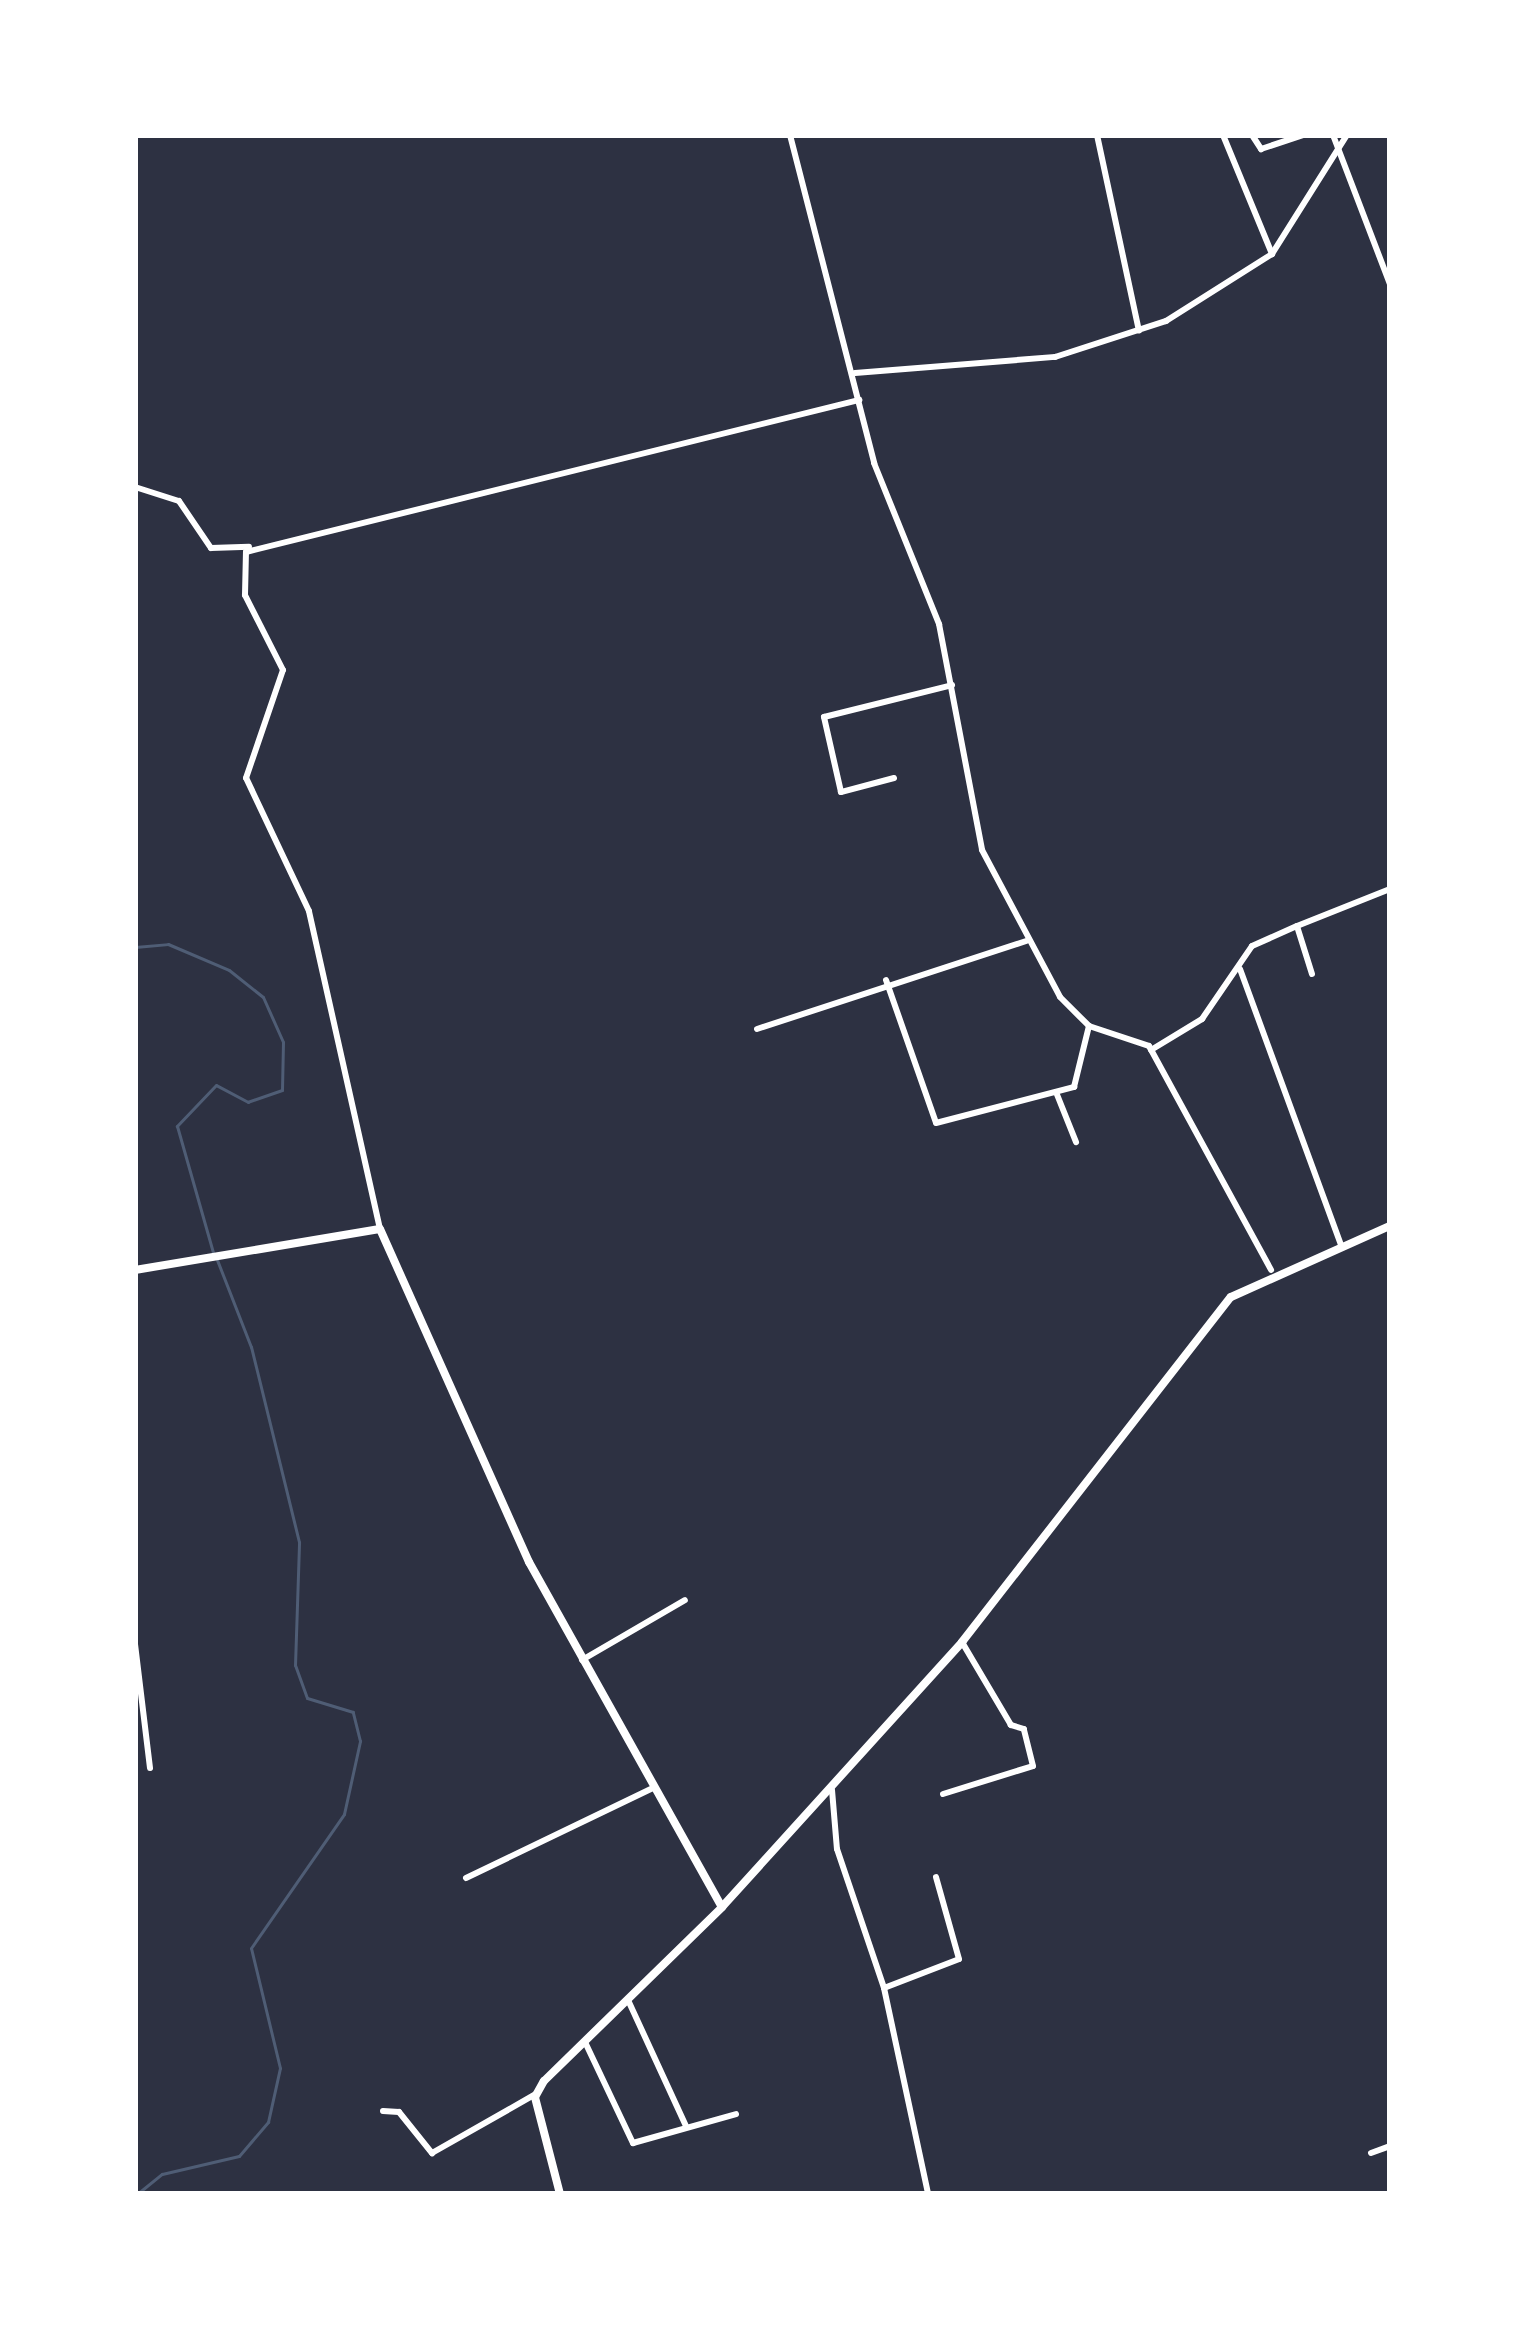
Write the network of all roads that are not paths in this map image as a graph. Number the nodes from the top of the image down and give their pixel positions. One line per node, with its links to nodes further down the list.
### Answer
1 (1097, 135): 11 (street)
2 (1223, 135): 9 (street)
3 (1252, 135): 4 (street)
4 (1304, 135)
5 (1333, 135): 8 (street)
6 (1347, 135): 8 (street)
7 (794, 136): 12 (street)
8 (1337, 148): 9 (street); 10 (street)
9 (1272, 254): 11 (street)
10 (1390, 284)
11 (1139, 332): 12 (street)
12 (854, 373): 13 (street)
13 (859, 400): 15 (street); 16 (street)
14 (135, 487): 15 (street)
15 (249, 547): 30 (street)
16 (952, 685): 17 (street); 20 (street)
17 (894, 778)
18 (1390, 889): 19 (street)
19 (1297, 926): 21 (street); 22 (street)
20 (1027, 941): 23 (street); 24 (street)
21 (1240, 968): 26 (street); 31 (street)
22 (1312, 974)
23 (886, 980): 25 (street); 27 (street)
24 (1089, 1026): 26 (street); 27 (street)
25 (757, 1029)
26 (1150, 1050): 33 (street)
27 (1057, 1092): 28 (street)
28 (1076, 1142)
29 (1390, 1226): 31 (street)
30 (380, 1229): 32 (street); 37 (street)
31 (1341, 1245): 33 (street)
32 (135, 1270)
33 (1271, 1270): 35 (street)
34 (685, 1600): 37 (street)
35 (962, 1642): 40 (street); 41 (street)
36 (135, 1644): 38 (street)
37 (582, 1660): 39 (street)
38 (150, 1768)
39 (653, 1788): 43 (street); 44 (street)
40 (832, 1790): 44 (street); 45 (street)
41 (943, 1794)
42 (936, 1877): 45 (street)
43 (466, 1878)
44 (722, 1907): 46 (street)
45 (884, 1988): 55 (street)
46 (628, 2000): 47 (street); 51 (street)
47 (585, 2042): 48 (street); 51 (street)
48 (536, 2094): 49 (street); 54 (street)
49 (383, 2111)
50 (736, 2114): 51 (street)
51 (686, 2126)
52 (1390, 2146): 53 (street)
53 (1371, 2153)
54 (560, 2194)
55 (928, 2194)

